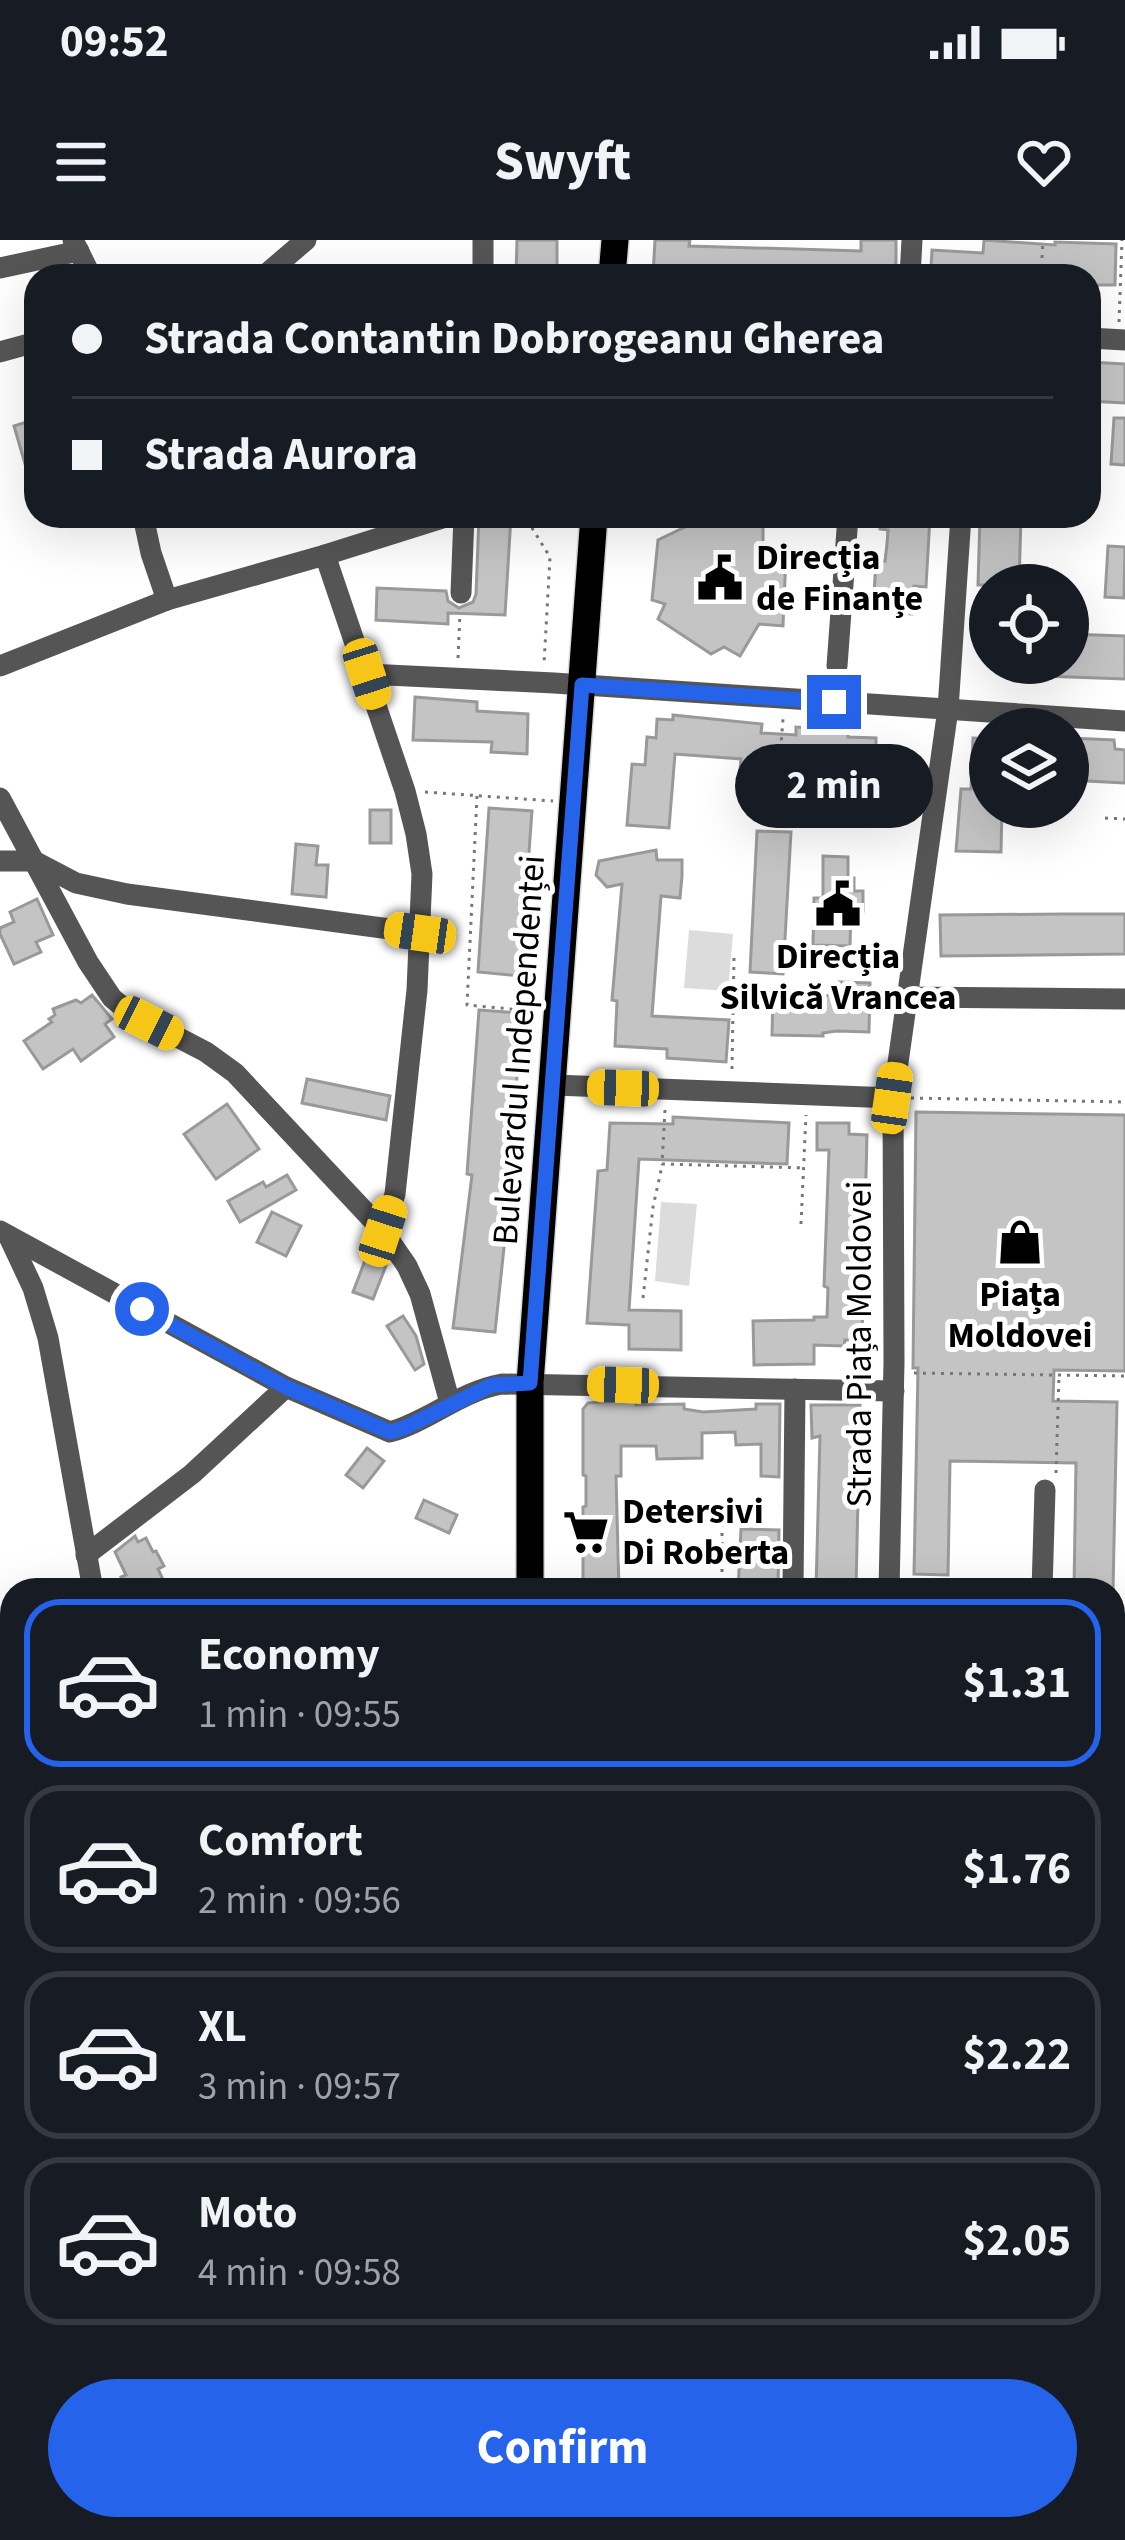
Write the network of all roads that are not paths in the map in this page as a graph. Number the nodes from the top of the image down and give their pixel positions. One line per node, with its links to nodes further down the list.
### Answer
1 (306, 240): 3 (street)
2 (76, 245): 4 (street)
3 (278, 264)
4 (0, 268)
5 (145, 528): 13 (street)
6 (411, 528): 11 (street)
7 (463, 528): 12 (street)
8 (593, 528): 17 (main road, Bulevardul Independenței)
9 (847, 528): 15 (street)
10 (960, 528): 18 (street, Strada Piața Moldovei)
11 (325, 555): 13 (street); 16 (street)
12 (460, 593)
13 (167, 600): 14 (street)
14 (0, 666)
15 (837, 666)
16 (367, 674): 17 (street); 23 (street)
17 (582, 685): 18 (street); 26 (main road, Bulevardul Independenței)
18 (947, 709): 19 (street); 24 (street, Strada Piața Moldovei)
19 (1125, 722)
20 (0, 798): 22 (street)
21 (0, 861): 22 (street)
22 (34, 861): 23 (street); 28 (street)
23 (420, 933): 28 (street)
24 (907, 997): 25 (street); 27 (street, Strada Piața Moldovei)
25 (1125, 999)
26 (554, 1085): 27 (street); 31 (main road, Bulevardul Independenței)
27 (892, 1098): 30 (street, Strada Piața Moldovei)
28 (383, 1231): 34 (street)
29 (5, 1235): 32 (street); 36 (street)
30 (894, 1382): 33 (street); 40 (street, Strada Piața Moldovei)
31 (530, 1383): 33 (street); 34 (street); 38 (main road, Bulevardul Independenței)
32 (286, 1387): 34 (street); 36 (street)
33 (795, 1389): 39 (street)
34 (450, 1403)
35 (1045, 1490): 41 (street)
36 (86, 1555): 37 (street)
37 (91, 1578)
38 (530, 1578)
39 (793, 1578)
40 (889, 1578)
41 (1042, 1578)

